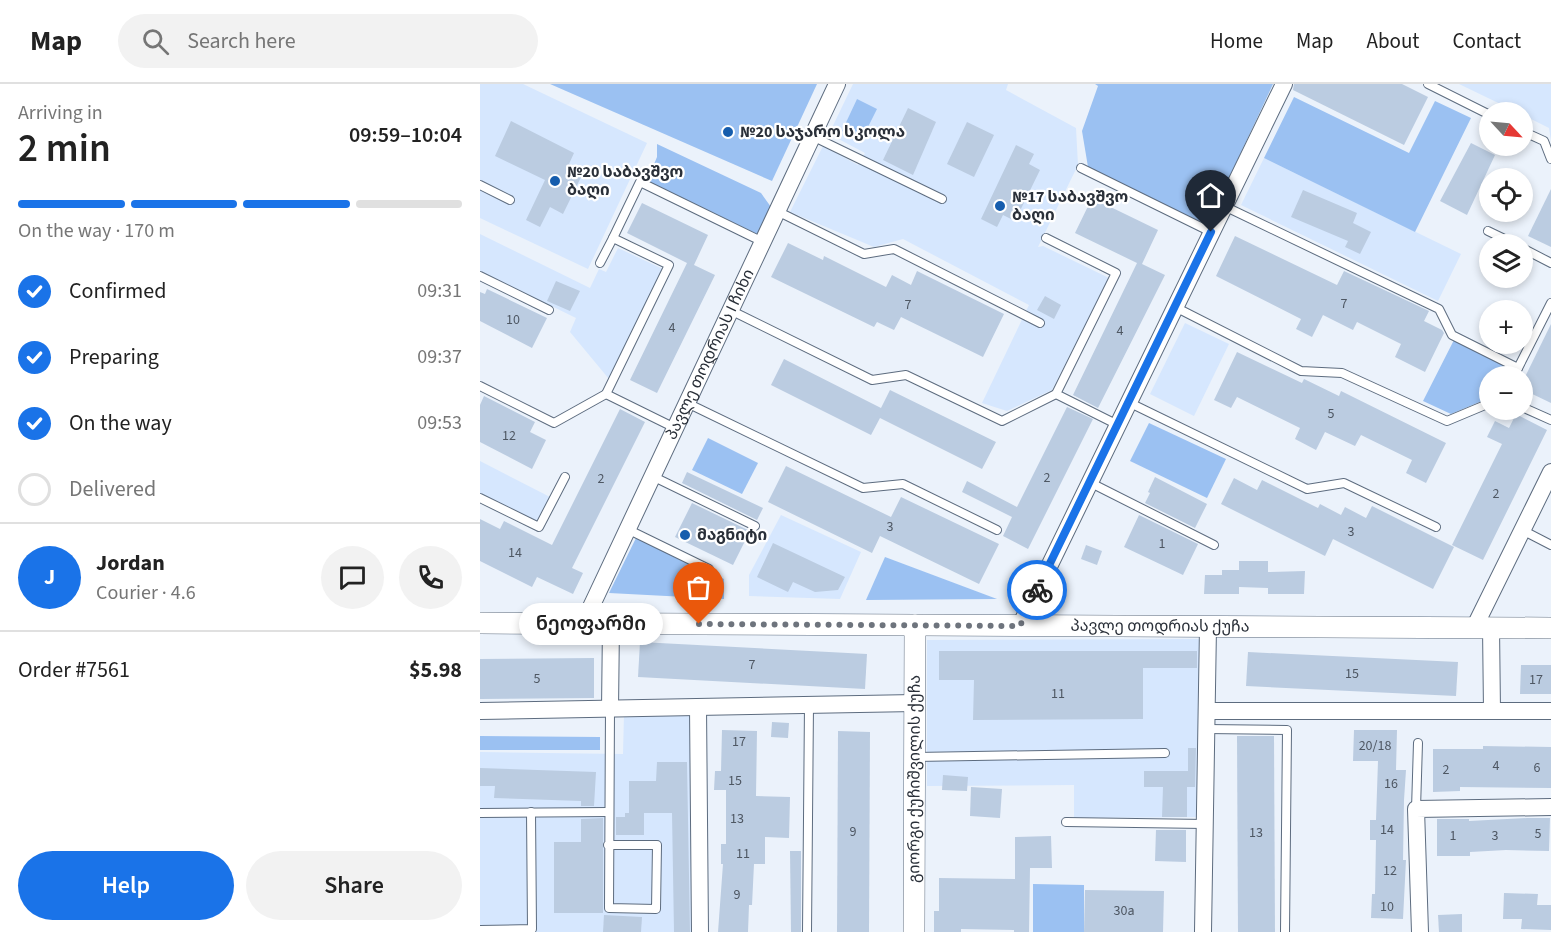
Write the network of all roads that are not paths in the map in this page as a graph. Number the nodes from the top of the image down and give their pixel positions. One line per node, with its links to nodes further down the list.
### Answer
1 (837, 84): 5 (street, პავლე თოდრიას I ჩიხი)
2 (1284, 84): 12 (street)
3 (1428, 84): 4 (lane)
4 (1479, 110)
5 (812, 136): 10 (lane); 13 (street, პავლე თოდრიას I ჩიხი)
6 (1533, 136): 7 (lane)
7 (1551, 159)
8 (1081, 168): 15 (lane)
9 (480, 185): 11 (lane)
10 (942, 199)
11 (510, 200)
12 (1224, 206): 15 (street); 29 (lane)
13 (777, 211): 19 (street, პავლე თოდრიას I ჩიხი); 28 (lane)
14 (1488, 231): 16 (lane)
15 (1211, 232): 25 (street)
16 (1494, 234)
17 (613, 238): 19 (lane); 21 (lane); 32 (lane)
18 (1047, 238): 33 (lane)
19 (763, 242): 27 (street, პავლე თოდრიას I ჩიხი)
20 (1533, 254): 22 (lane)
21 (600, 263)
22 (1551, 263)
23 (480, 276): 26 (lane)
24 (1551, 303): 30 (lane)
25 (1175, 307): 34 (street); 36 (lane)
26 (549, 310)
27 (730, 310): 33 (lane); 35 (street, პავლე თოდრიას I ჩიხი)
28 (1040, 323)
29 (1506, 366)
30 (1519, 366)
31 (480, 386): 32 (lane)
32 (606, 394): 40 (lane)
33 (1056, 394): 39 (lane)
34 (1128, 402): 39 (street); 48 (lane)
35 (687, 403): 40 (street, პავლე თოდრიას I ჩიხი); 50 (lane)
36 (1479, 408)
37 (1533, 412): 38 (lane)
38 (1551, 420)
39 (1118, 425): 44 (street)
40 (675, 428): 42 (street, პავლე თოდრიას I ჩიხი)
41 (1551, 472): 45 (street)
42 (652, 476): 47 (lane); 49 (street, პავლე თოდრიას I ჩიხი)
43 (565, 477): 46 (lane)
44 (1089, 482): 52 (lane); 59 (street)
45 (1546, 492): 51 (street)
46 (480, 498)
47 (755, 526)
48 (1436, 526)
49 (627, 529): 54 (lane); 56 (street, პავლე თოდრიას I ჩიხი)
50 (997, 530)
51 (1522, 530): 53 (lane); 61 (street)
52 (1214, 545)
53 (1551, 545)
54 (709, 569)
55 (480, 623): 56 (street, პავლე თოდრიას ქუჩა)
56 (583, 624): 57 (street, პავლე თოდრიას ქუჩა)
57 (611, 624): 58 (street, პავლე თოდრიას ქუჩა); 66 (street)
58 (915, 625): 59 (street, პავლე თოდრიას ქუჩა); 63 (street, გიორგი ქუჩიშვილის ქუჩა)
59 (1020, 626): 60 (street, პავლე თოდრიას ქუჩა)
60 (1208, 627): 61 (street, პავლე თოდრიას ქუჩა); 68 (street)
61 (1483, 628): 62 (street, პავლე თოდრიას ქუჩა); 69 (street)
62 (1551, 628)
63 (915, 703): 64 (street); 74 (street, გიორგი ქუჩიშვილის ქუჩა)
64 (809, 705): 65 (street); 85 (lane)
65 (698, 707): 66 (street); 84 (street)
66 (610, 709): 67 (street); 78 (lane)
67 (480, 711)
68 (1207, 711): 69 (street); 71 (street)
69 (1492, 711): 70 (street)
70 (1551, 711)
71 (1206, 729): 81 (street); 88 (lane)
72 (1418, 743): 76 (lane)
73 (1165, 753): 74 (lane)
74 (915, 757): 86 (street, გიორგი ქუჩიშვილის ქუჩა)
75 (1551, 807): 76 (street)
76 (1416, 809): 89 (street)
77 (531, 812): 78 (lane); 79 (lane); 83 (lane)
78 (609, 812): 82 (lane)
79 (480, 813)
80 (1066, 822): 81 (lane)
81 (1205, 824): 87 (street)
82 (608, 845): 82 (lane)
83 (480, 930)
84 (700, 932)
85 (807, 932)
86 (915, 932)
87 (1203, 932)
88 (1285, 932)
89 (1420, 932)

